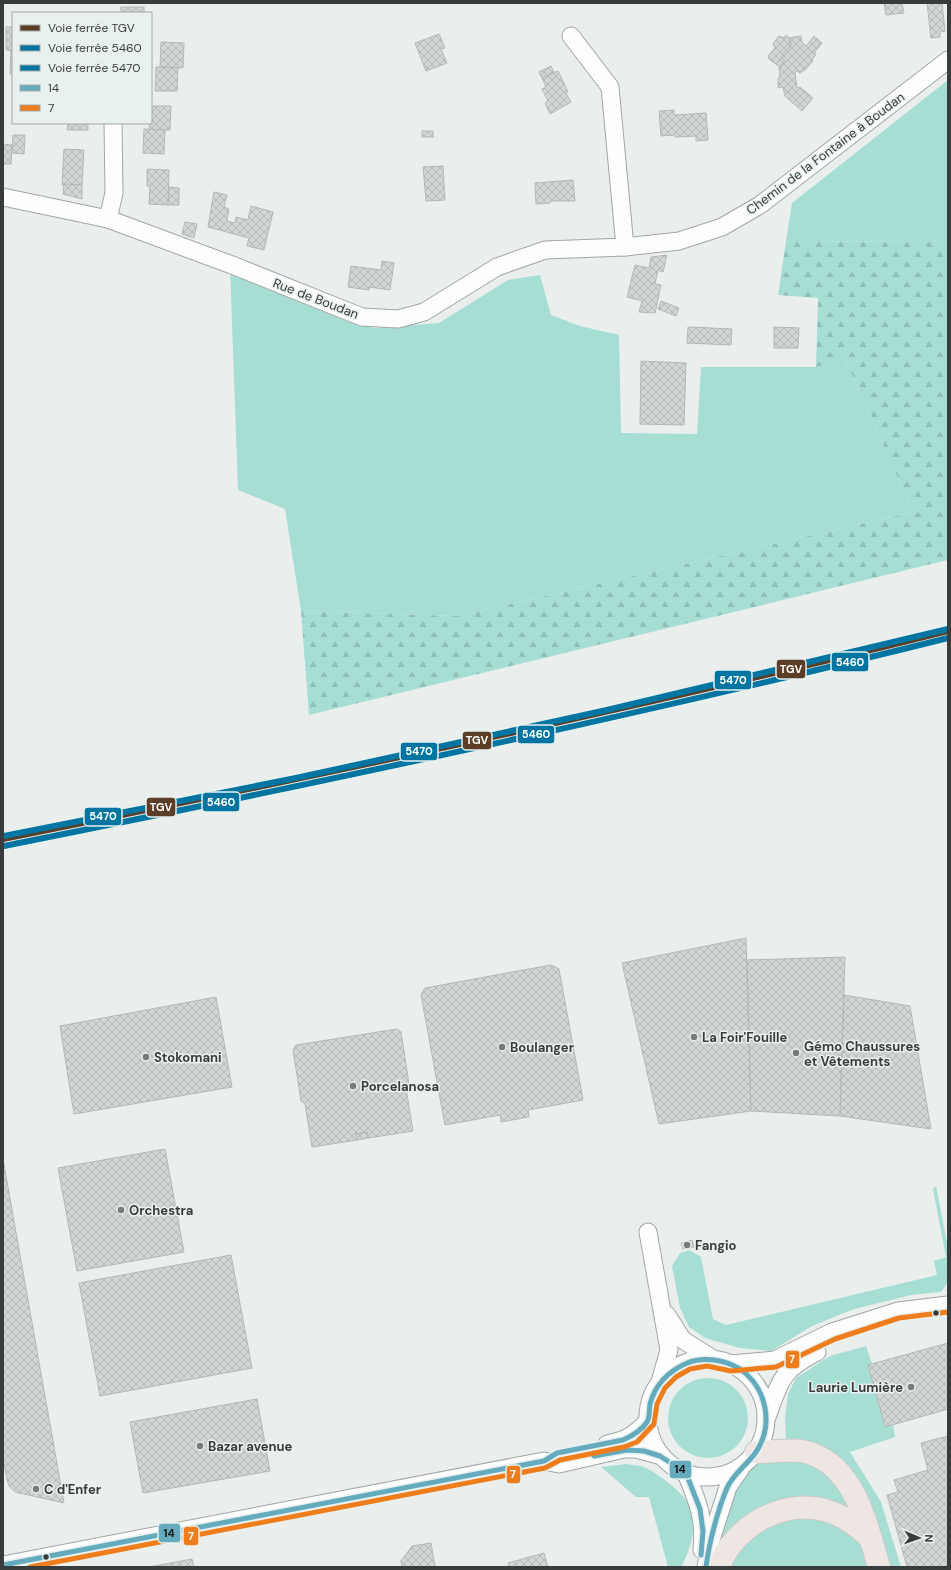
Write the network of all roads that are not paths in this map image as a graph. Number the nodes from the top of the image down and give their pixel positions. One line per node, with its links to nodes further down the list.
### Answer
1 (572, 36): 6 (street)
2 (948, 60): 6 (street, Chemin de la Fontaine à Boudan)
3 (113, 124): 5 (street)
4 (3, 197): 5 (street, Rue de Boudan)
5 (108, 219): 6 (street, Rue de Boudan)
6 (625, 247)
7 (648, 1232): 8 (street)
8 (658, 1283): 11 (street); 13 (street)
9 (948, 1305): 12 (street)
10 (948, 1316): 14 (street)
11 (713, 1359): 12 (street); 13 (street)
12 (731, 1364): 14 (street)
13 (659, 1384): 15 (street)
14 (766, 1417): 17 (street)
15 (648, 1421): 16 (street); 18 (street)
16 (662, 1456): 18 (street); 19 (street)
17 (749, 1459): 19 (street); 20 (highway); 23 (street)
18 (544, 1462): 21 (street)
19 (686, 1473): 22 (street)
20 (871, 1539): 24 (highway); 25 (highway)
21 (3, 1565)
22 (701, 1567)
23 (706, 1567)
24 (719, 1567)
25 (879, 1567)

